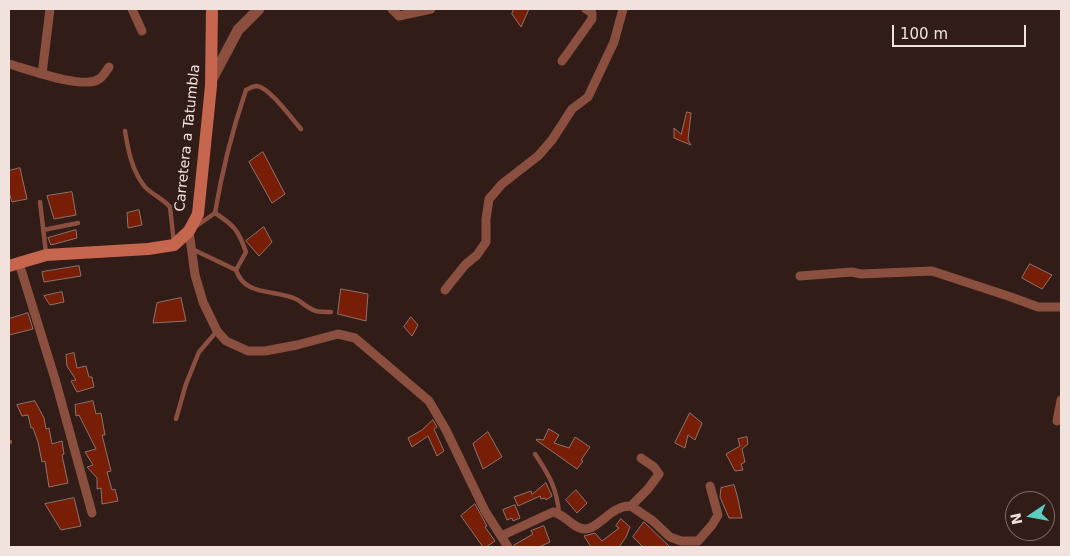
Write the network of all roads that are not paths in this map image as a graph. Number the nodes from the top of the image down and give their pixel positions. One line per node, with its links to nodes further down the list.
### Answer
1 (50, 9): 13 (street)
2 (132, 9): 9 (street)
3 (212, 9): 14 (main road, Carretera a Tatumbla)
4 (260, 9): 14 (street)
5 (392, 9): 6 (street)
6 (431, 9)
7 (586, 9): 10 (street)
8 (623, 9): 28 (street)
9 (142, 31)
10 (562, 61)
11 (9, 64): 13 (street)
12 (109, 67): 13 (street)
13 (42, 74)
14 (211, 82): 21 (main road, Carretera a Tatumbla)
15 (301, 129): 18 (lane)
16 (125, 131): 22 (lane)
17 (40, 202): 20 (lane)
18 (215, 213): 21 (lane); 26 (lane)
19 (78, 222): 20 (lane)
20 (43, 230): 24 (lane)
21 (188, 231): 22 (main road, Carretera a Tatumbla); 23 (street)
22 (174, 244): 24 (main road)
23 (191, 249): 26 (lane); 31 (street)
24 (46, 255): 25 (main road)
25 (14, 265): 39 (street)
26 (236, 270): 30 (lane)
27 (800, 276): 29 (street)
28 (445, 290)
29 (1061, 307)
30 (331, 312)
31 (217, 332): 33 (lane); 41 (street)
32 (1061, 400): 34 (street)
33 (176, 419)
34 (1057, 421)
35 (535, 454): 40 (lane)
36 (641, 458): 38 (street)
37 (710, 486): 38 (street)
38 (631, 506): 40 (street)
39 (92, 513)
40 (559, 514): 41 (street)
41 (501, 536): 42 (street)
42 (508, 547)

